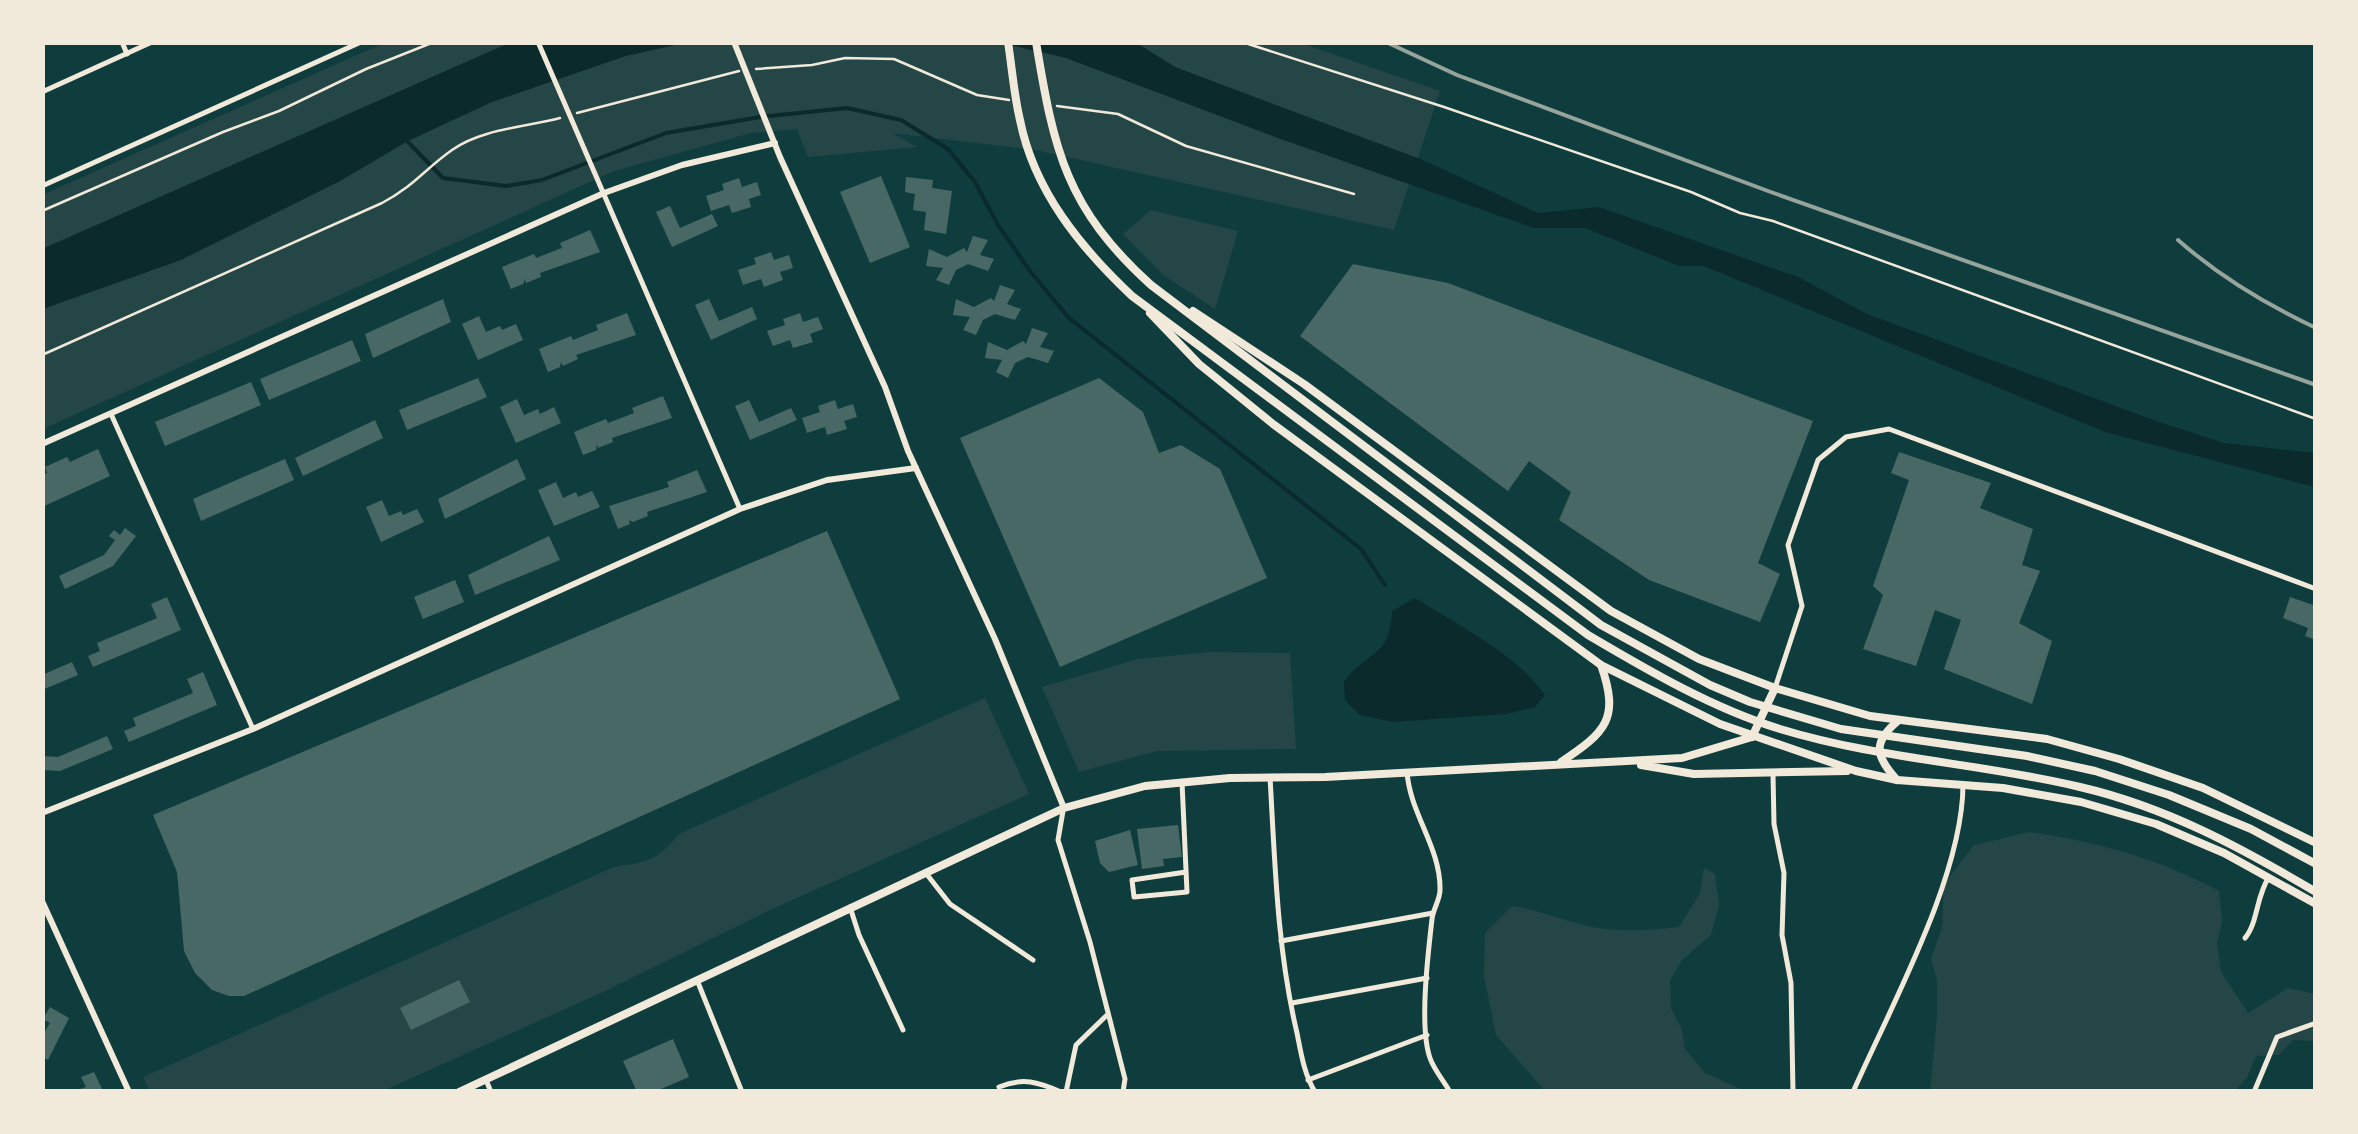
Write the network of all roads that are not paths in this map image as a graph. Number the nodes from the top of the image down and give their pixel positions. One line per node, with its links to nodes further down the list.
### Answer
1 (122, 42): 8 (street)
2 (152, 42): 8 (street)
3 (360, 42): 11 (street)
4 (538, 42): 12 (street)
5 (734, 42): 10 (street)
6 (1008, 42): 14 (main road)
7 (1036, 42): 13 (main road)
8 (127, 54): 9 (street)
9 (42, 92)
10 (776, 143): 12 (street); 17 (street)
11 (42, 186)
12 (604, 193): 15 (street); 18 (street)
13 (1151, 285): 21 (main road); 37 (main road)
14 (1132, 296): 20 (main road); 41 (main road)
15 (111, 414): 16 (street); 23 (street)
16 (42, 444)
17 (916, 468): 18 (street); 34 (street)
18 (740, 509): 23 (street)
19 (2316, 589): 21 (street)
20 (1600, 665): 24 (main road); 25 (main road)
21 (1774, 688): 22 (main road); 24 (main road)
22 (1899, 720): 31 (main road); 36 (main road)
23 (253, 729): 35 (street)
24 (1752, 737): 26 (main road); 27 (main road)
25 (1560, 762): 26 (main road); 28 (main road)
26 (1631, 763): 29 (main road)
27 (1856, 771): 29 (main road); 31 (main road)
28 (1407, 772): 30 (main road); 45 (street)
29 (1773, 774): 67 (street)
30 (1270, 778): 32 (main road); 47 (street)
31 (1897, 780): 33 (main road)
32 (1182, 782): 34 (main road); 39 (street)
33 (1963, 784): 40 (main road); 68 (street)
34 (1064, 808): 38 (main road); 52 (street)
35 (42, 814)
36 (2316, 842)
37 (2316, 864)
38 (925, 872): 44 (main road); 48 (street)
39 (1186, 872): 39 (street)
40 (2269, 876): 43 (main road); 46 (street)
41 (2316, 892)
42 (42, 902): 59 (street)
43 (2316, 904)
44 (850, 907): 50 (main road); 54 (street)
45 (1433, 913): 47 (street); 49 (street)
46 (2245, 938)
47 (1281, 941): 51 (street)
48 (1033, 960)
49 (1427, 978): 51 (street); 55 (street)
50 (697, 980): 56 (main road); 62 (street)
51 (1291, 1003): 57 (street)
52 (1106, 1016): 63 (street); 64 (street)
53 (2316, 1023): 69 (street)
54 (903, 1030)
55 (1427, 1036): 57 (street); 66 (street)
56 (486, 1080): 60 (main road); 61 (street)
57 (1308, 1080): 65 (street)
58 (999, 1087): 63 (street)
59 (129, 1092)
60 (459, 1092)
61 (491, 1092)
62 (742, 1092)
63 (1064, 1092)
64 (1123, 1092)
65 (1315, 1092)
66 (1450, 1092)
67 (1794, 1092)
68 (1853, 1092)
69 (2254, 1092)

